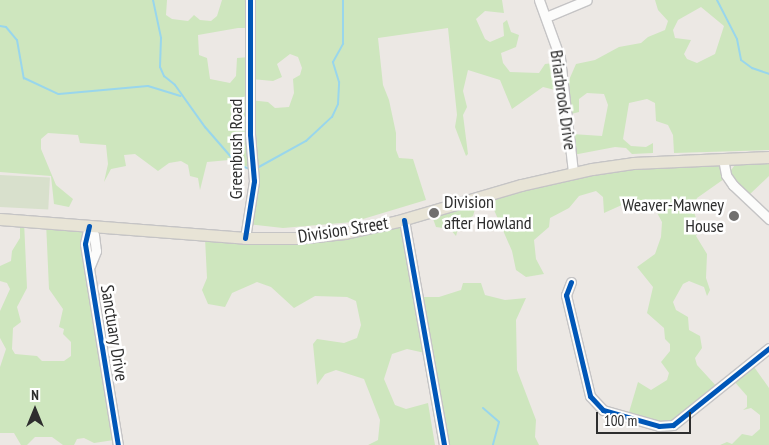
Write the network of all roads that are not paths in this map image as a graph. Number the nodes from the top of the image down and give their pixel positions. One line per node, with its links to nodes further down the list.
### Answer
1 (250, 0): 12 (street, Greenbush Road)
2 (539, 0): 4 (street, Briarbrook Drive)
3 (587, 0): 4 (street)
4 (546, 17): 7 (street, Briarbrook Drive)
5 (769, 157): 6 (main road, Division Street)
6 (723, 159): 7 (main road, Division Street); 9 (street)
7 (573, 172): 10 (main road, Division Street)
8 (0, 219): 11 (main road, Division Street)
9 (769, 219)
10 (404, 220): 12 (main road, Division Street); 16 (street)
11 (89, 226): 12 (main road, Division Street); 15 (street, Sanctuary Drive)
12 (245, 238)
13 (571, 282): 14 (street)
14 (769, 348)
15 (118, 445)
16 (444, 445)

